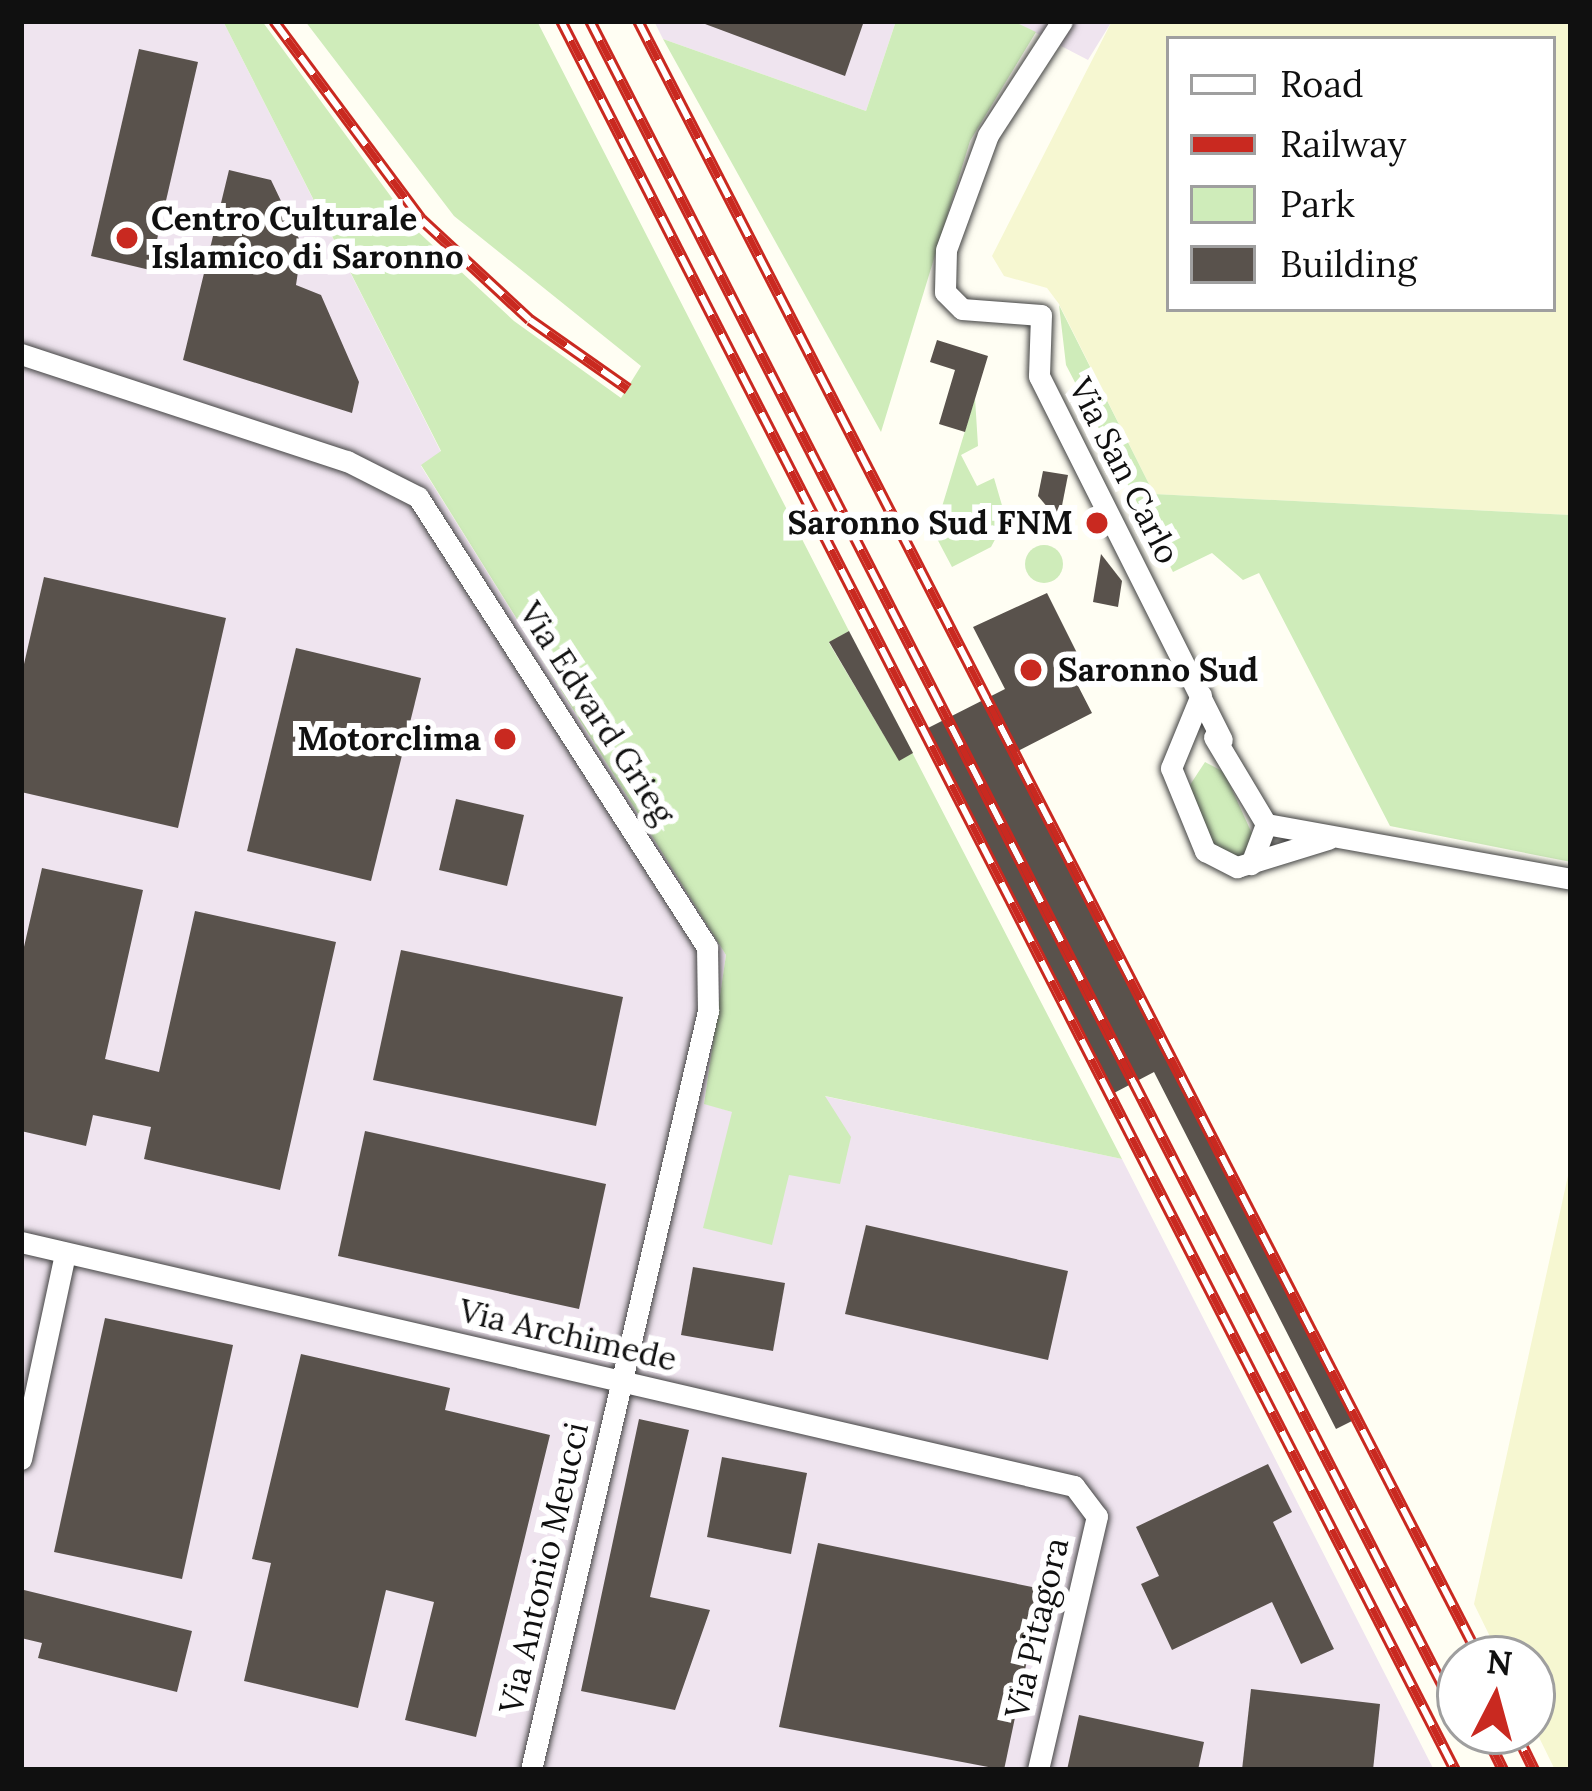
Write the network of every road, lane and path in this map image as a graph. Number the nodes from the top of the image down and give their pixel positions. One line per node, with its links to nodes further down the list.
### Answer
1 (1059, 25): 3 (street, Via San Carlo)
2 (21, 354): 12 (street, Via Edvard Grieg)
3 (1201, 695): 4 (street, Via San Carlo); 5 (street)
4 (1222, 740): 5 (street); 6 (street, Via San Carlo)
5 (1184, 743): 8 (street)
6 (1266, 824): 7 (street); 8 (street)
7 (1328, 839): 8 (street); 9 (street)
8 (1251, 864)
9 (1571, 878)
10 (21, 1242): 11 (street, Via Archimede)
11 (65, 1252): 12 (street, Via Archimede); 13 (street)
12 (622, 1382): 14 (street, Via Archimede); 15 (street, Via Antonio Meucci)
13 (21, 1459)
14 (1095, 1502): 16 (street, Via Pitagora)
15 (531, 1770)
16 (1038, 1770)

